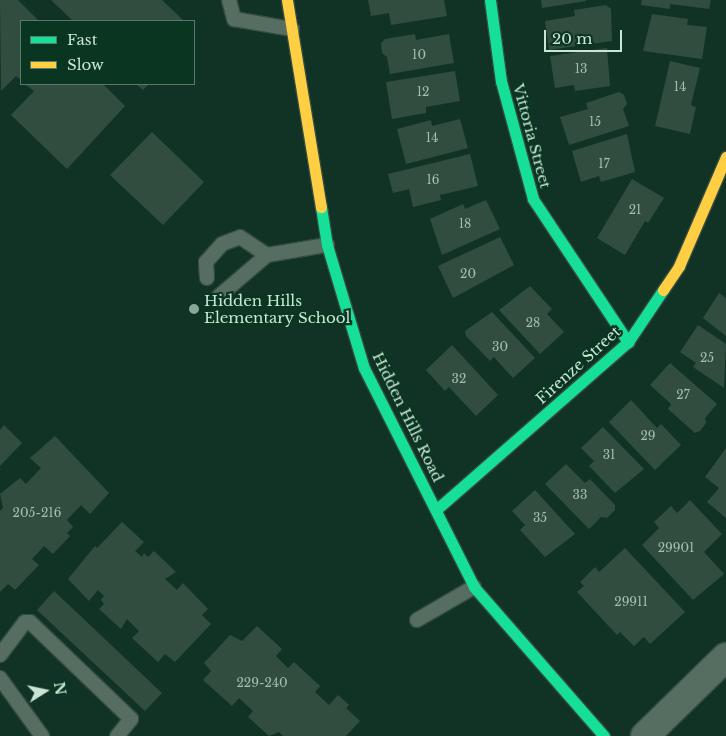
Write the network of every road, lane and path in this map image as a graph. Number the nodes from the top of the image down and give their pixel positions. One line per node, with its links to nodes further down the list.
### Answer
1 (229, 0): 4 (lane)
2 (287, 0): 4 (street, Hidden Hills Road)
3 (490, 0): 10 (street, Vittoria Street)
4 (292, 29): 6 (street, Hidden Hills Road)
5 (726, 157): 10 (street, Firenze Street)
6 (327, 245): 7 (lane); 11 (street, Hidden Hills Road)
7 (267, 255): 8 (lane); 9 (lane)
8 (207, 278)
9 (218, 297)
10 (628, 342): 11 (street, Firenze Street)
11 (437, 510): 12 (street, Hidden Hills Road)
12 (474, 587): 13 (lane); 19 (street, Hidden Hills Road)
13 (417, 620)
14 (0, 655): 18 (lane)
15 (726, 657): 20 (street)
16 (0, 678): 17 (lane)
17 (42, 736)
18 (117, 736)
19 (604, 736)
20 (646, 736)

